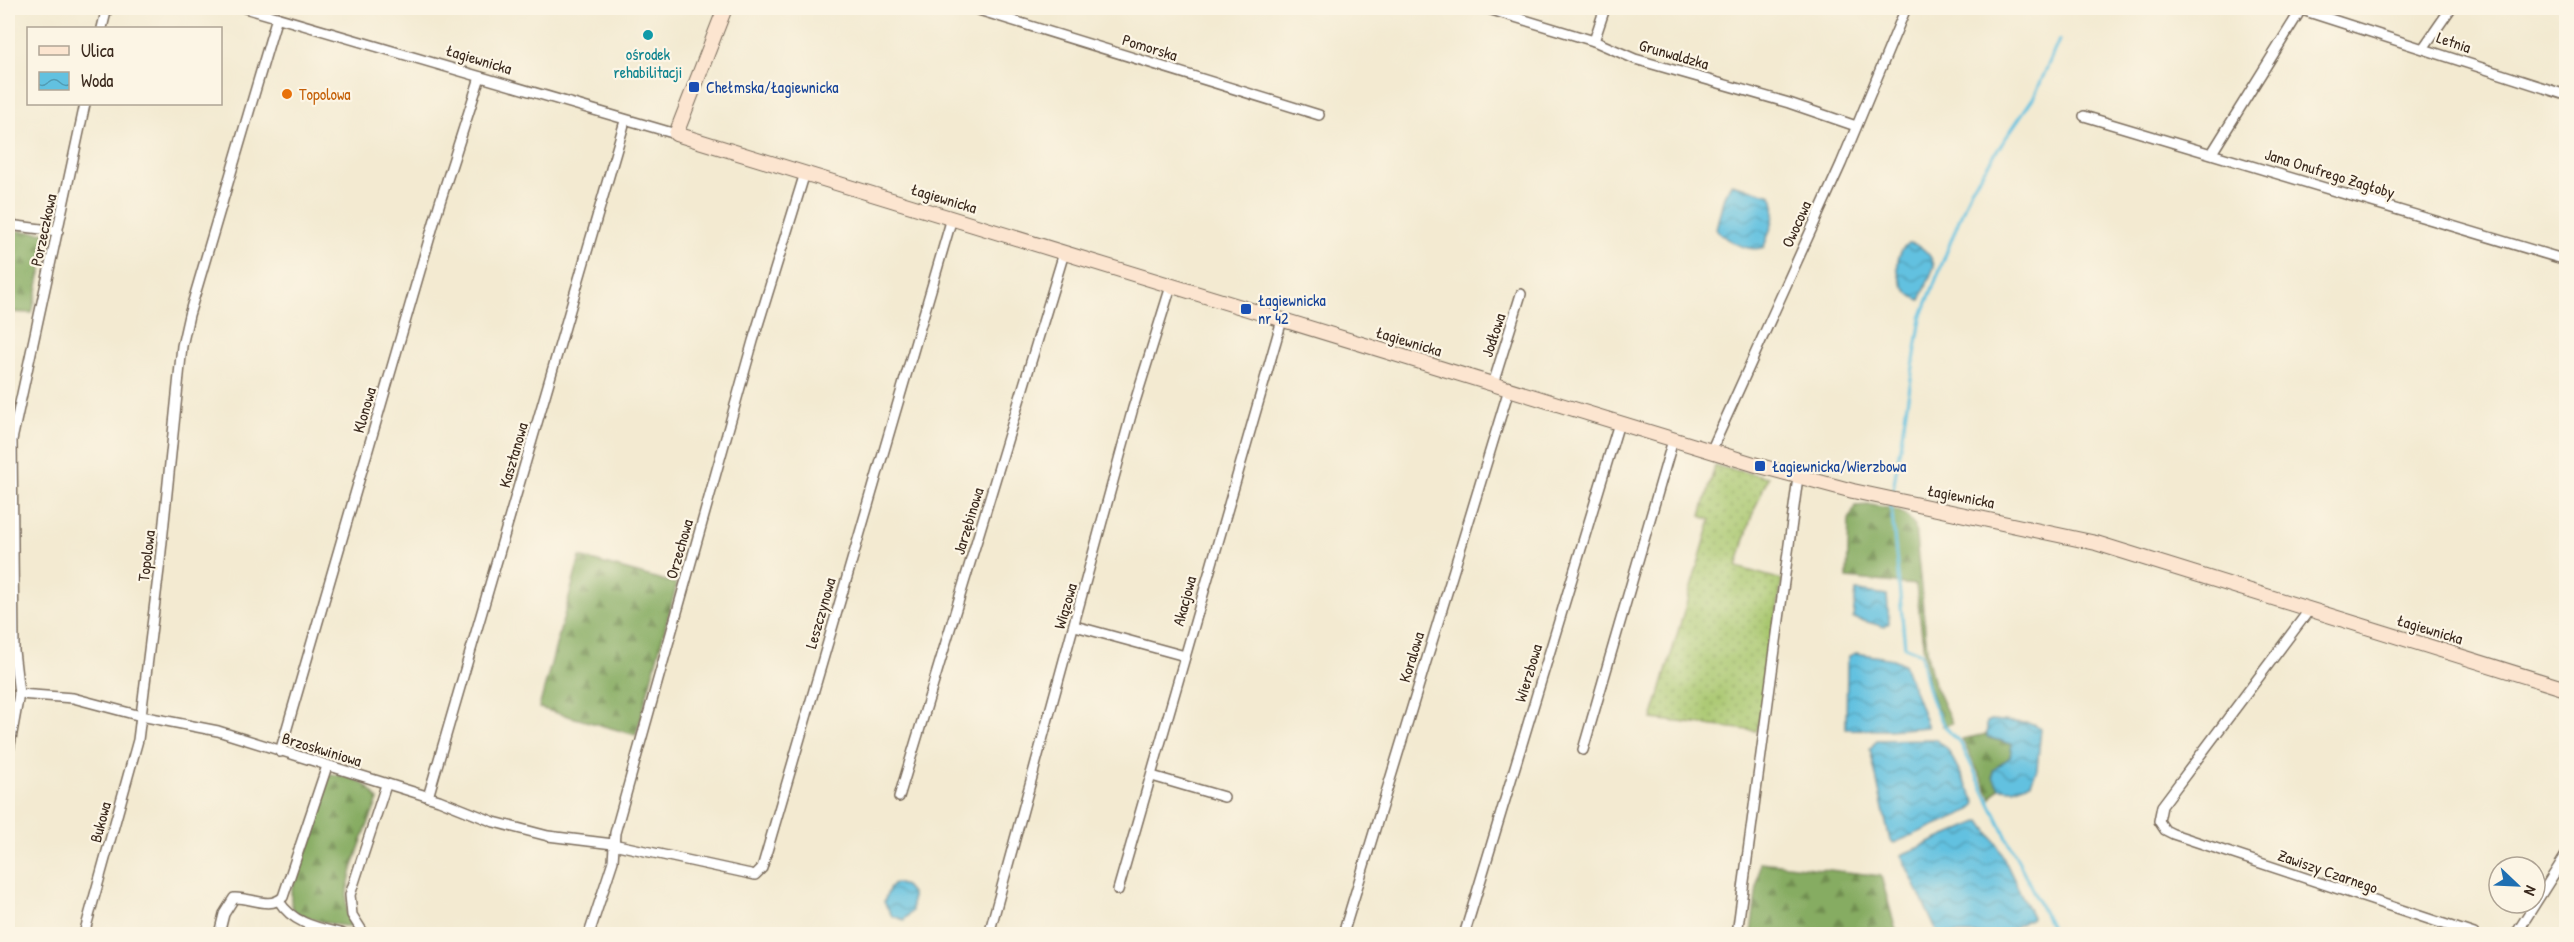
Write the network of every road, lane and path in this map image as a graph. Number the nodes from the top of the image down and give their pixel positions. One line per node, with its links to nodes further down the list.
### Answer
1 (107, 8): 11 (street)
2 (246, 8): 10 (street, Łagiewnicka)
3 (725, 8): 21 (street)
4 (972, 8): 17 (street, Pomorska)
5 (1485, 8): 12 (street, Grunwaldzka)
6 (1605, 8): 12 (street)
7 (1906, 8): 20 (street, Owocowa)
8 (2300, 8): 13 (street, Letnia); 22 (street)
9 (2451, 8): 13 (street)
10 (277, 17): 14 (street, Łagiewnicka); 43 (street, Topolowa)
11 (102, 27)
12 (1594, 41): 20 (street, Grunwaldzka)
13 (2424, 48): 15 (street, Letnia)
14 (480, 77): 19 (street, Łagiewnicka); 45 (street, Klonowa)
15 (2566, 95)
16 (86, 105): 26 (street, Porzeczkowa)
17 (1319, 116)
18 (2084, 116): 22 (street, Jana Onufrego Zagłoby)
19 (625, 121): 21 (street, Łagiewnicka); 50 (street, Kasztanowa)
20 (1856, 126): 36 (street, Owocowa)
21 (675, 134): 23 (street, Łagiewnicka)
22 (2212, 153): 28 (street, Jana Onufrego Zagłoby)
23 (805, 173): 24 (street, Łagiewnicka); 53 (street, Orzechowa)
24 (952, 218): 27 (street, Łagiewnicka); 53 (street, Leszczynowa)
25 (8, 225): 26 (street)
26 (58, 231): 42 (street, Porzeczkowa)
27 (1064, 253): 29 (street, Łagiewnicka); 51 (street, Jarzębinowa)
28 (2566, 260)
29 (1171, 286): 31 (street, Łagiewnicka); 39 (street, Wiązowa)
30 (1521, 294): 32 (street, Jodłowa)
31 (1282, 320): 32 (street, Łagiewnicka); 40 (street, Akacjowa)
32 (1493, 384): 33 (street, Łagiewnicka)
33 (1509, 389): 34 (street, Łagiewnicka); 64 (street, Koralowa)
34 (1619, 423): 35 (street, Łagiewnicka); 57 (street, Wierzbowa)
35 (1673, 440): 36 (street, Łagiewnicka); 44 (street)
36 (1711, 451): 37 (street, Łagiewnicka)
37 (1798, 477): 38 (street, Łagiewnicka); 65 (street)
38 (2310, 609): 41 (street, Łagiewnicka); 66 (street, Zawiszy Czarnego)
39 (1075, 626): 40 (street); 63 (street, Wiązowa)
40 (1185, 656): 48 (street, Akacjowa)
41 (2566, 689)
42 (19, 694): 43 (street, Brzoskwiniowa); 46 (street, Porzeczkowa)
43 (141, 716): 45 (street, Brzoskwiniowa); 58 (street, Bukowa)
44 (1583, 750)
45 (280, 752): 47 (street, Brzoskwiniowa)
46 (8, 756)
47 (327, 766): 49 (street, Brzoskwiniowa); 56 (street)
48 (1152, 776): 52 (street); 55 (street, Akacjowa)
49 (386, 784): 50 (street, Brzoskwiniowa); 61 (street)
50 (428, 797): 53 (street, Brzoskwiniowa)
51 (899, 797)
52 (1224, 797)
53 (613, 844): 62 (street, Orzechowa)
54 (2566, 855): 67 (street)
55 (1118, 891)
56 (279, 902): 59 (street); 60 (street)
57 (1465, 932)
58 (84, 934)
59 (219, 934)
60 (343, 934)
61 (364, 934)
62 (589, 934)
63 (989, 934)
64 (1343, 934)
65 (1737, 934)
66 (2474, 934)
67 (2516, 934)

